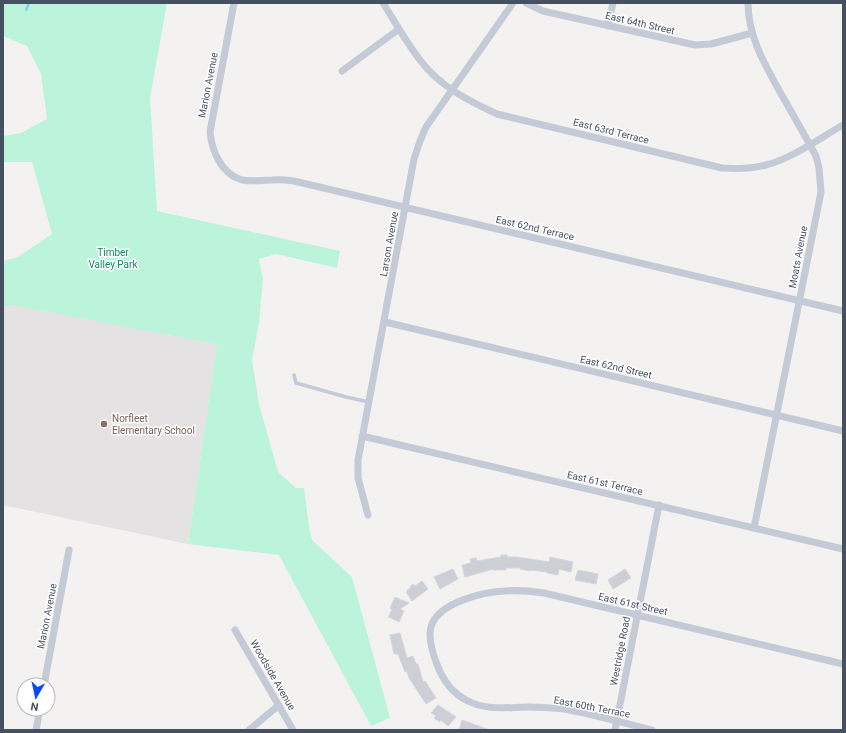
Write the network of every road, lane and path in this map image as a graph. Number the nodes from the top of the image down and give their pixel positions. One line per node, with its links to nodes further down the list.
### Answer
1 (234, 3): 14 (street, Marion Avenue)
2 (383, 3): 8 (street, East 63rd Terrace)
3 (513, 3): 11 (street, Larson Avenue)
4 (526, 3): 7 (street, East 64th Street)
5 (613, 3): 7 (street)
6 (748, 3): 9 (street, Moats Avenue)
7 (608, 26): 9 (street, East 64th Street)
8 (399, 29): 10 (street); 11 (street, East 63rd Terrace)
9 (752, 33): 13 (street, Moats Avenue)
10 (342, 71)
11 (452, 90): 13 (street, East 63rd Terrace); 15 (street, Larson Avenue)
12 (843, 125): 13 (street, East 63rd Terrace)
13 (810, 144): 16 (street, Moats Avenue)
14 (225, 168): 15 (street, East 62nd Terrace)
15 (406, 208): 16 (street, East 62nd Terrace); 18 (street, Larson Avenue)
16 (800, 301): 17 (street, East 62nd Terrace); 21 (street, Moats Avenue)
17 (843, 311)
18 (385, 322): 20 (street, Larson Avenue); 21 (street, East 62nd Street)
19 (294, 375): 20 (lane)
20 (369, 402): 23 (street, Larson Avenue)
21 (777, 416): 22 (street, East 62nd Street); 26 (street, Moats Avenue)
22 (843, 431)
23 (362, 436): 24 (street, East 61st Terrace); 25 (street, Larson Avenue)
24 (659, 506): 26 (street, East 61st Terrace); 29 (street, Westridge Road)
25 (368, 515)
26 (754, 528): 27 (street, East 61st Terrace)
27 (843, 549)
28 (69, 550): 33 (street, Marion Avenue)
29 (637, 616): 31 (street, East 61st Street); 32 (street, East 61st Street); 36 (street, Westridge Road)
30 (235, 630): 34 (street, Woodside Avenue)
31 (430, 631): 36 (street, East 60th Terrace)
32 (843, 664)
33 (45, 677)
34 (279, 705): 38 (street); 39 (street, Woodside Avenue)
35 (38, 717): 37 (street)
36 (617, 721): 40 (street, Westridge Road); 41 (street, East 60th Terrace)
37 (36, 730)
38 (249, 730)
39 (293, 730)
40 (615, 730)
41 (652, 730)

